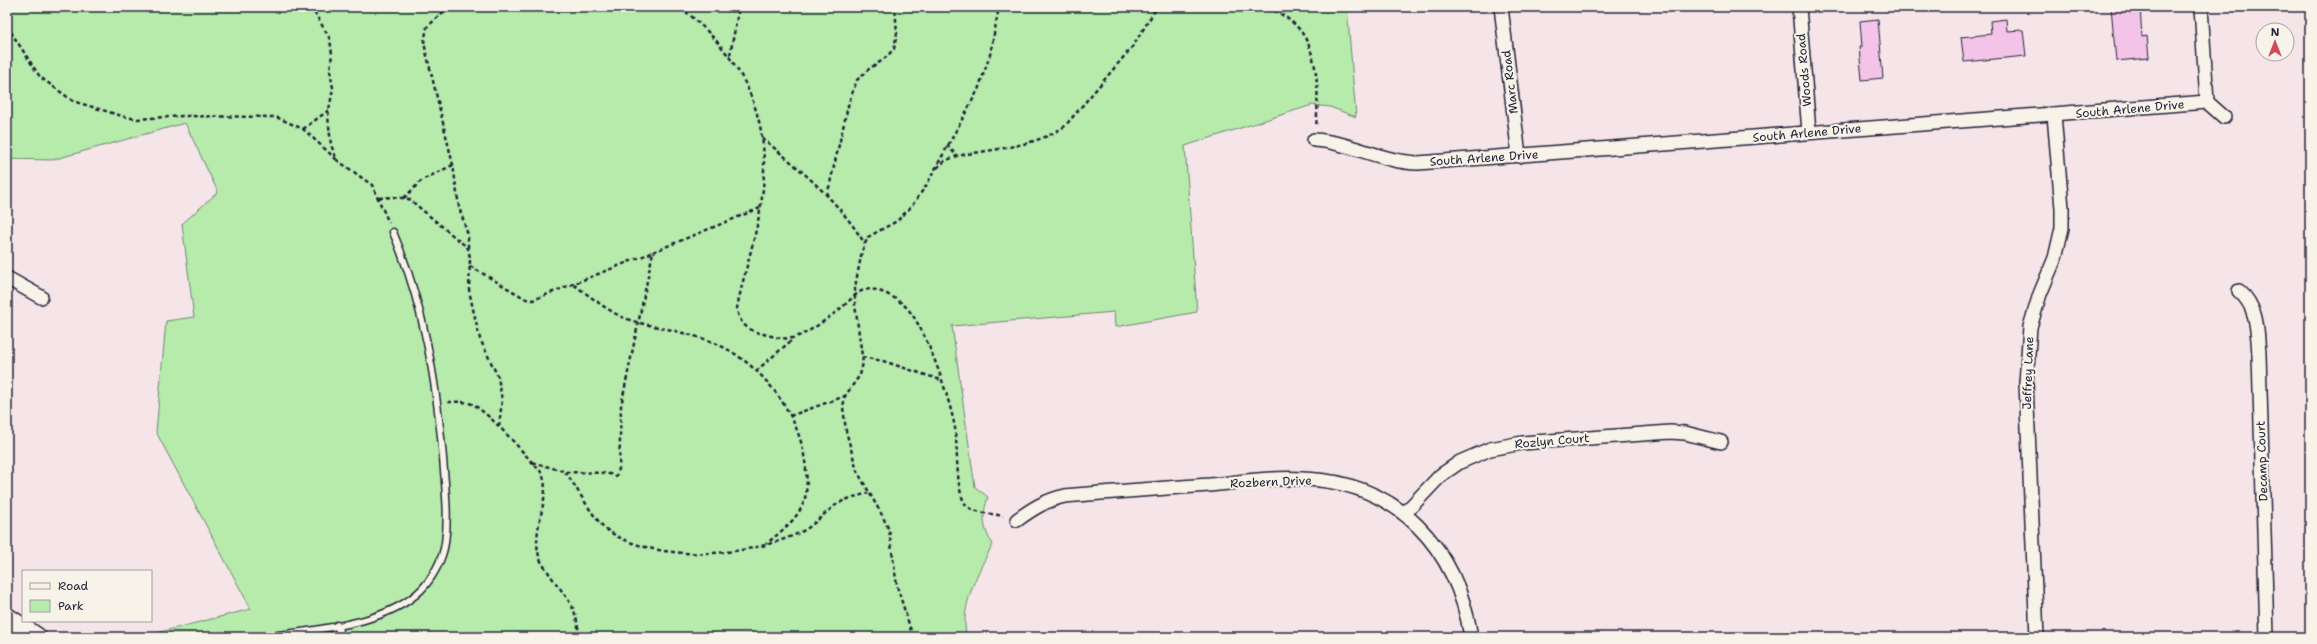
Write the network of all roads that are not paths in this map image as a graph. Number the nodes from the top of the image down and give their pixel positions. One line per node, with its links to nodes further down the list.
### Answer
1 (1501, 7): 9 (street, Marc Road)
2 (1799, 7): 7 (street, Woods Road)
3 (2201, 7): 4 (street)
4 (2207, 102): 5 (street, South Arlene Drive); 6 (street)
5 (2054, 115): 7 (street, South Arlene Drive); 23 (street, Jeffrey Lane)
6 (2224, 117)
7 (1809, 132): 9 (street, South Arlene Drive)
8 (1314, 140): 9 (street, South Arlene Drive)
9 (1519, 156)
10 (393, 232): 18 (lane)
11 (7, 278): 13 (street)
12 (2239, 291): 24 (street, Decamp Court)
13 (41, 297)
14 (1721, 442): 15 (street, Rozlyn Court)
15 (1405, 513): 16 (street, Rozbern Drive); 22 (street, Rozbern Drive)
16 (1017, 520)
17 (7, 617): 19 (street)
18 (337, 625): 20 (lane); 21 (lane)
19 (37, 637)
20 (266, 637)
21 (341, 637)
22 (1471, 637)
23 (2036, 637)
24 (2267, 637)

